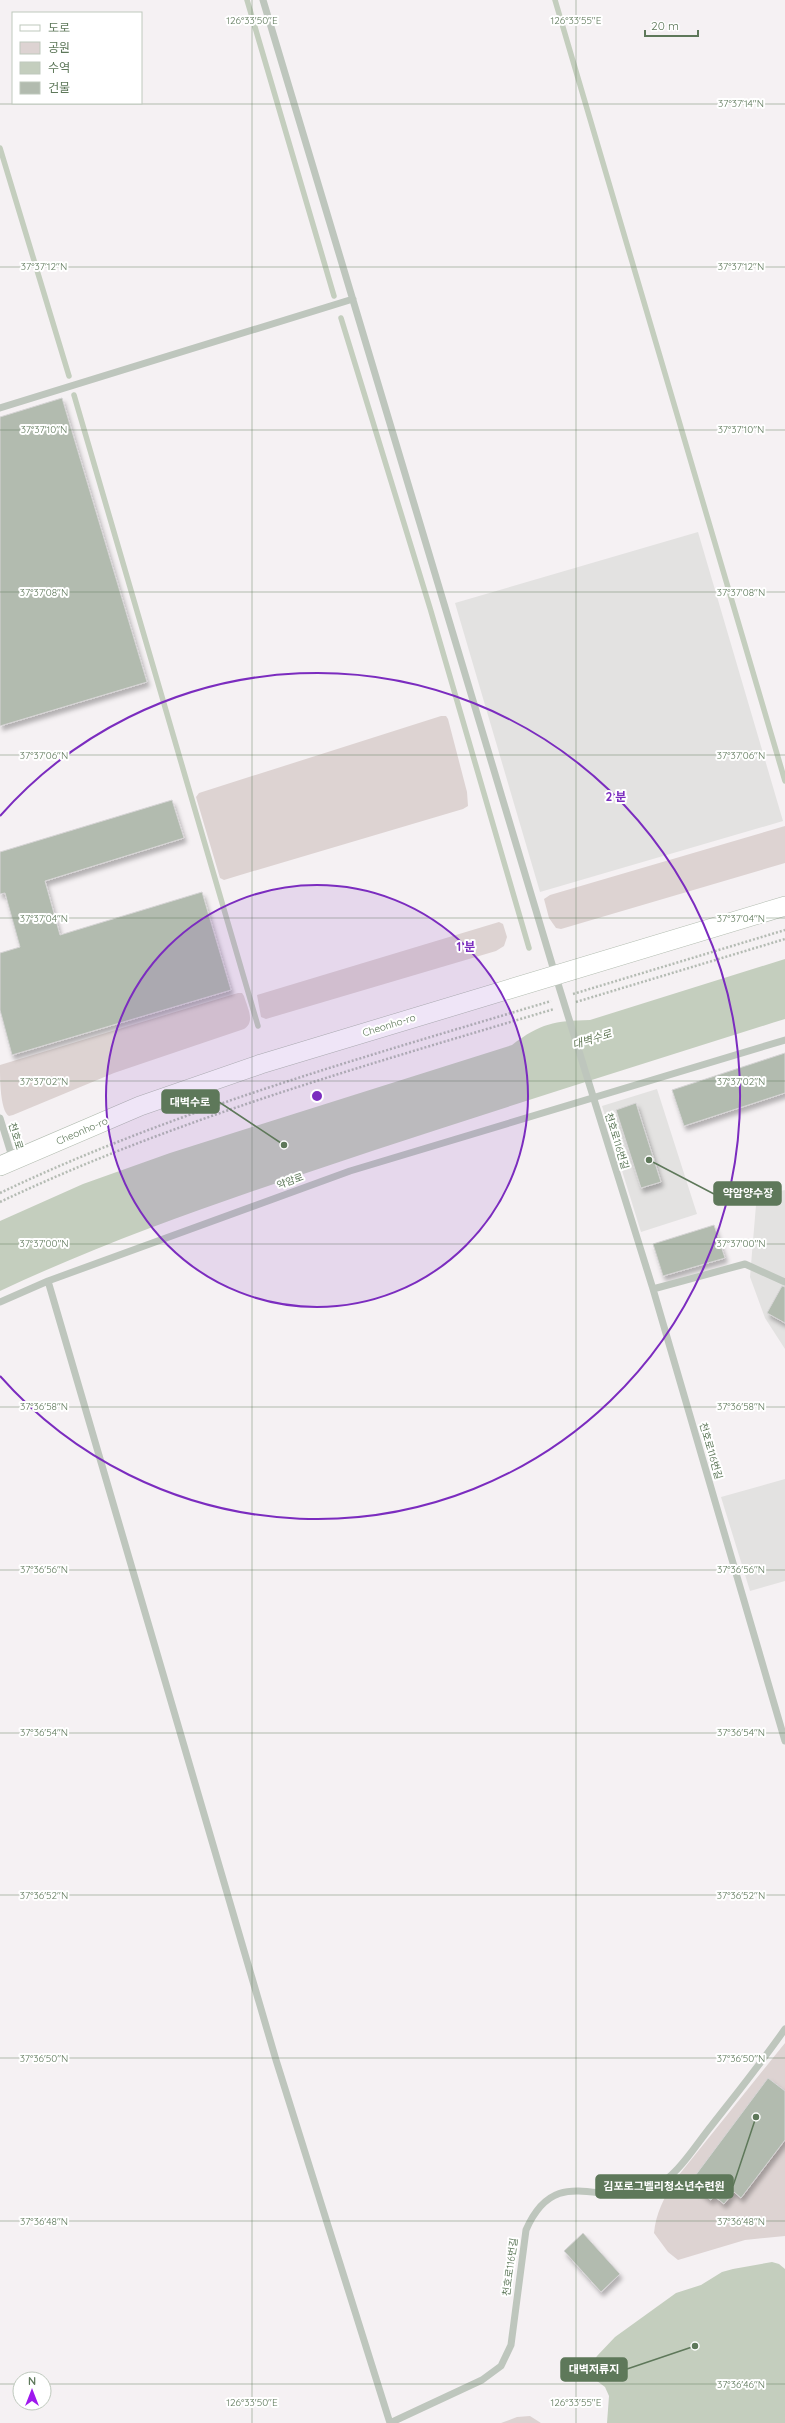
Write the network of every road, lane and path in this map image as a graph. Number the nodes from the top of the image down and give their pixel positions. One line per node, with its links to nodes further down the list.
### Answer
1 (263, 0): 2 (lane, 천호로116번길)
2 (353, 299): 3 (lane); 7 (lane, 천호로116번길)
3 (0, 408)
4 (785, 906): 7 (street, Cheonho-ro)
5 (785, 930): 8 (path)
6 (785, 939): 9 (path)
7 (555, 974): 8 (lane, 천호로116번길); 13 (street, Cheonho-ro)
8 (563, 997): 9 (lane, 천호로116번길); 14 (path)
9 (566, 1008): 11 (lane, 천호로116번길); 15 (path)
10 (785, 1040): 11 (lane)
11 (593, 1097): 16 (lane, 약암로); 18 (lane, 천호로116번길)
12 (0, 1118): 13 (lane, 천호로)
13 (6, 1163)
14 (0, 1193)
15 (0, 1202)
16 (48, 1281): 19 (lane, 약암로); 22 (lane)
17 (785, 1282): 18 (lane)
18 (653, 1289): 20 (lane, 천호로116번길)
19 (0, 1302)
20 (785, 1741)
21 (785, 2028): 22 (lane, 천호로116번길)
22 (390, 2423)

